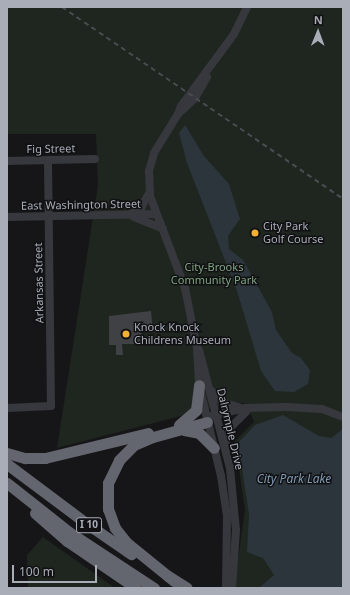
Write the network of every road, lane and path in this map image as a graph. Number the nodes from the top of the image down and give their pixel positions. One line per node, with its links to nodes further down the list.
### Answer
1 (247, 7): 5 (street, Dalrymple Drive)
2 (95, 159): 3 (street, Fig Street)
3 (48, 160): 4 (street, Fig Street); 8 (street, Arkansas Street)
4 (7, 161)
5 (150, 192): 6 (street, Dalrymple Drive); 7 (street)
6 (156, 214): 7 (street, East Washington Street); 10 (street, Dalrymple Drive)
7 (127, 215): 8 (street, East Washington Street); 10 (street)
8 (49, 216): 9 (street, East Washington Street); 12 (street, Arkansas Street)
9 (7, 217)
10 (164, 229): 11 (street, Dalrymple Drive)
11 (204, 385): 13 (street); 15 (street, Dalrymple Drive); 16 (highway)
12 (7, 408)
13 (248, 410): 14 (street); 15 (street); 17 (street)
14 (343, 417)
15 (212, 418): 16 (highway); 17 (street, Dalrymple Drive); 20 (street)
16 (177, 428): 17 (highway); 18 (highway); 23 (highway)
17 (220, 448): 20 (street, Dalrymple Drive); 27 (street, Dalrymple Drive)
18 (7, 452)
19 (7, 464): 23 (highway, I 10)
20 (230, 478): 28 (street, Dalrymple Drive)
21 (7, 483): 22 (highway, I 10)
22 (25, 497): 24 (highway); 25 (highway, I 10)
23 (174, 581): 26 (highway, I 10)
24 (136, 588)
25 (154, 588)
26 (187, 588)
27 (226, 588)
28 (232, 588)

